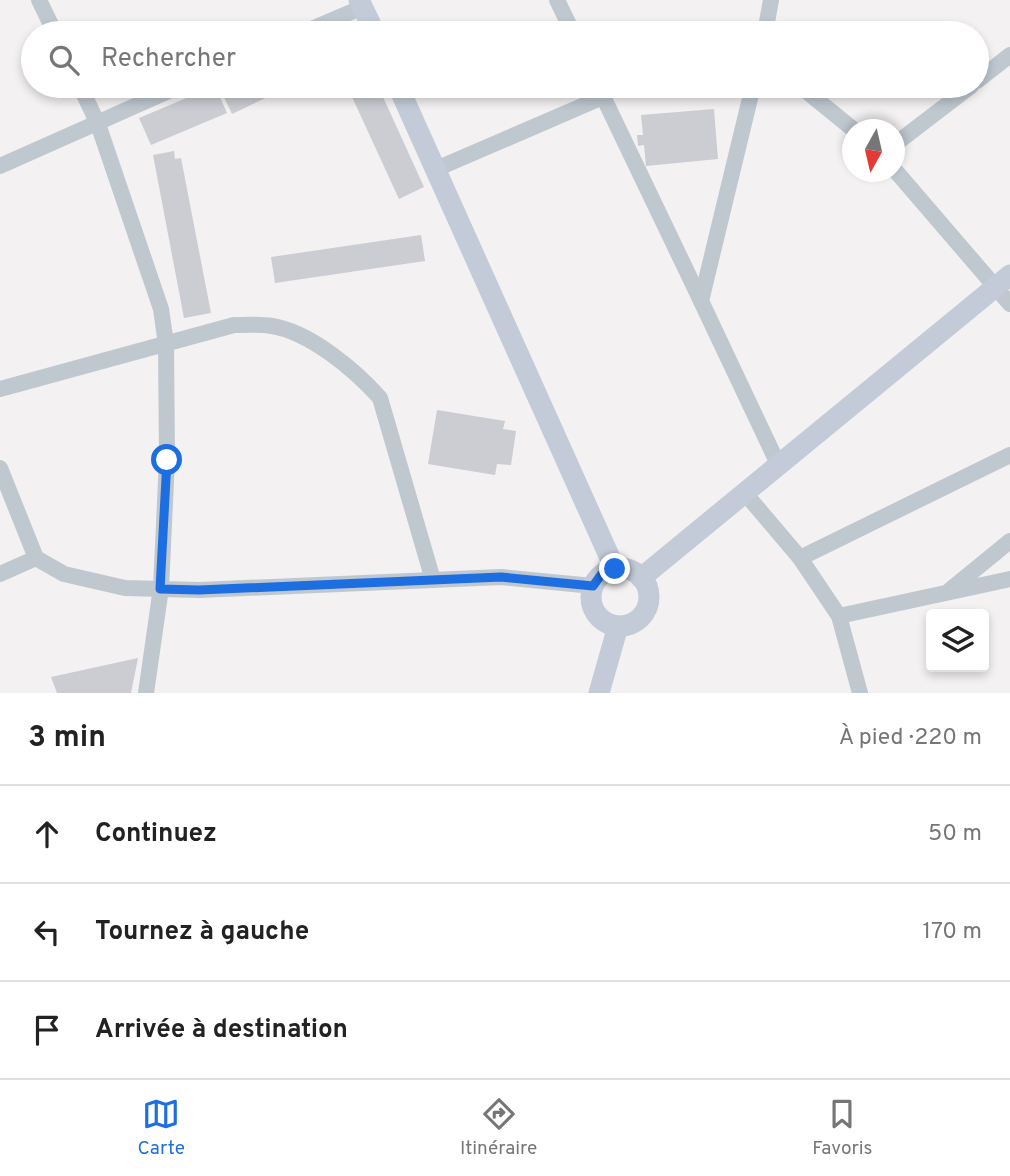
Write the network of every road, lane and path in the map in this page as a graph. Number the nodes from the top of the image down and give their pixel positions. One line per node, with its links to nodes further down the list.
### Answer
1 (39, 0): 5 (street)
2 (557, 0): 8 (street)
3 (771, 0): 9 (street)
4 (361, 4): 6 (street); 7 (main road)
5 (49, 21)
6 (326, 21)
7 (369, 21)
8 (567, 21)
9 (767, 21)
10 (1010, 55): 11 (street)
11 (989, 72)
12 (85, 98): 21 (street)
13 (154, 98): 21 (street)
14 (403, 98): 24 (main road)
15 (585, 98): 24 (street)
16 (603, 98): 27 (street)
17 (750, 98): 27 (street)
18 (815, 98): 20 (street)
19 (955, 98): 22 (street)
20 (842, 120)
21 (97, 124): 23 (street); 29 (street)
22 (905, 137)
23 (0, 166)
24 (436, 169): 38 (main road)
25 (905, 180): 26 (street)
26 (1003, 280): 28 (street); 32 (main road)
27 (701, 301): 32 (street)
28 (1010, 304)
29 (166, 344): 30 (street); 42 (street); 44 (street)
30 (0, 389)
31 (1010, 455): 37 (street)
32 (778, 464): 34 (main road)
33 (0, 468): 36 (street)
34 (744, 492): 37 (street); 40 (main road)
35 (1010, 541): 45 (street)
36 (36, 558): 39 (street); 44 (street)
37 (800, 558): 46 (street)
38 (615, 569): 40 (main road); 43 (main road)
39 (0, 574)
40 (641, 578): 47 (main road)
41 (1010, 579): 45 (street)
42 (433, 580): 43 (street); 44 (street)
43 (593, 586): 47 (main road)
44 (160, 589): 48 (street)
45 (946, 593): 46 (street)
46 (839, 616): 50 (street)
47 (618, 626): 49 (main road)
48 (146, 693)
49 (599, 693)
50 (860, 693)

